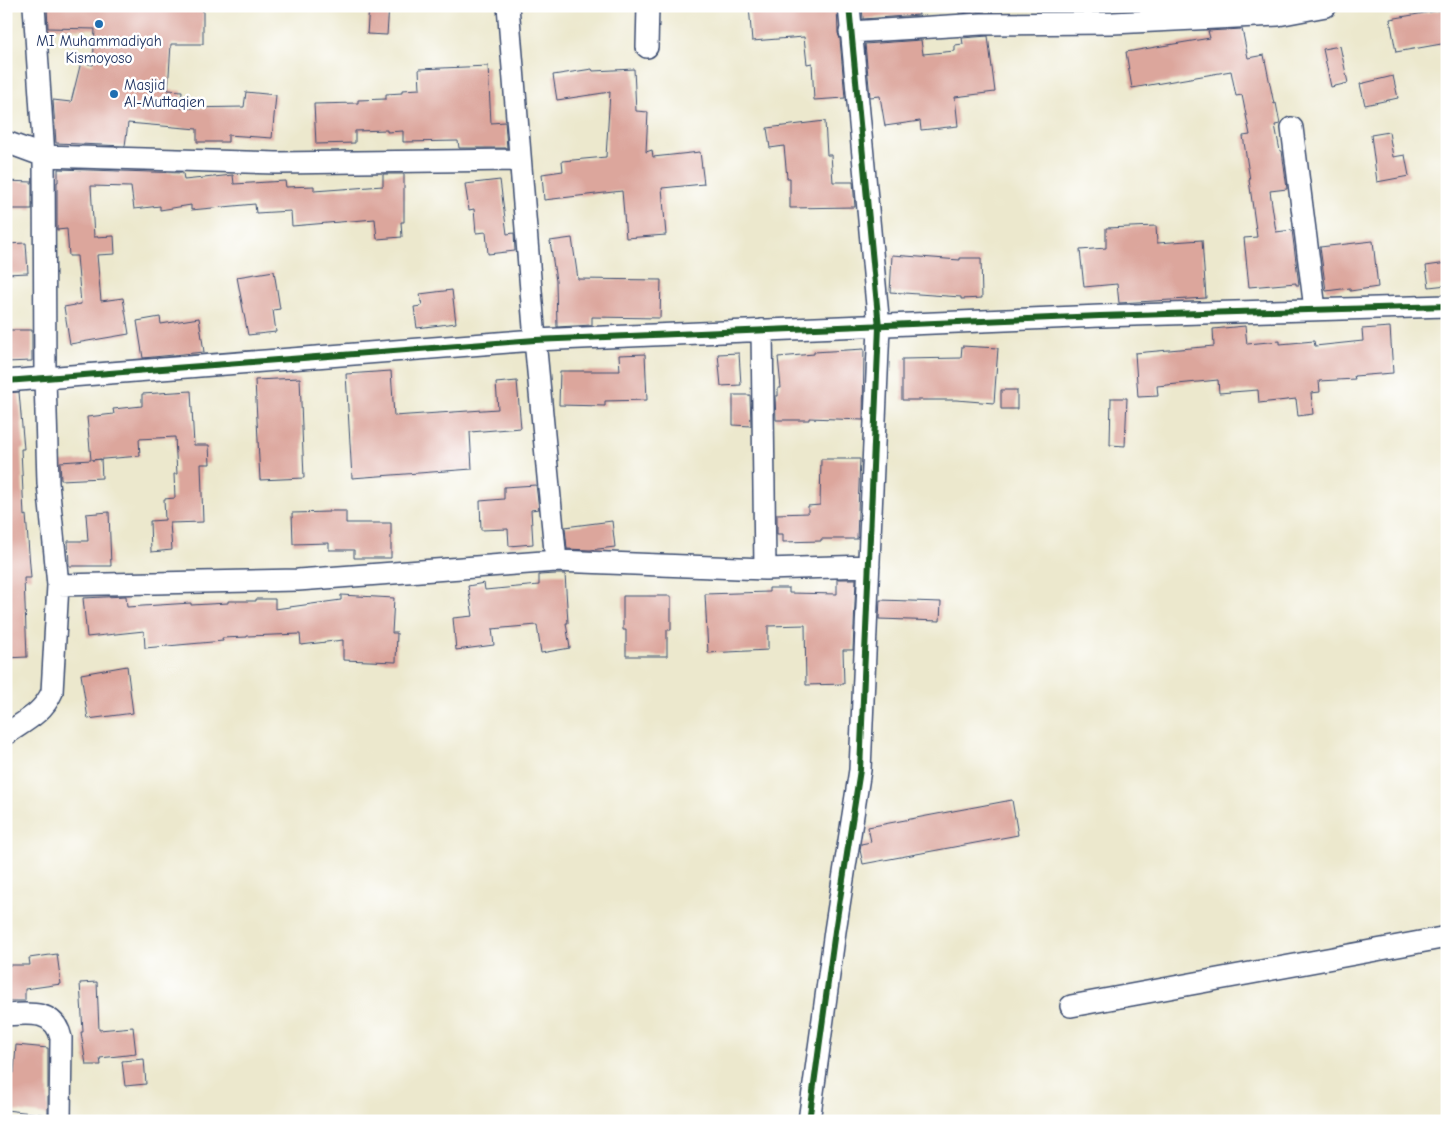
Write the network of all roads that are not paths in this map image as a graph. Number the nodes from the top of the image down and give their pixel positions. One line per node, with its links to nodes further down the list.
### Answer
1 (34, 6): 11 (street)
2 (508, 6): 12 (street)
3 (648, 6): 8 (street)
4 (849, 6): 7 (street)
5 (1326, 6): 6 (street)
6 (1112, 15): 7 (street)
7 (850, 32): 15 (street)
8 (647, 47)
9 (1292, 128): 14 (street)
10 (6, 142): 11 (street)
11 (44, 156): 12 (street); 18 (street)
12 (520, 160): 17 (street)
13 (1447, 306): 14 (street)
14 (1315, 309): 15 (street)
15 (879, 327): 16 (street); 21 (street)
16 (762, 330): 17 (street); 22 (street)
17 (536, 340): 18 (street); 20 (street)
18 (45, 378): 19 (street); 23 (street)
19 (6, 381)
20 (556, 561): 22 (street); 23 (street)
21 (868, 566): 22 (street); 29 (street)
22 (765, 569)
23 (58, 584): 24 (street)
24 (6, 734)
25 (1447, 937): 26 (street)
26 (1071, 1006)
27 (6, 1015): 28 (street)
28 (60, 1121)
29 (809, 1121)

